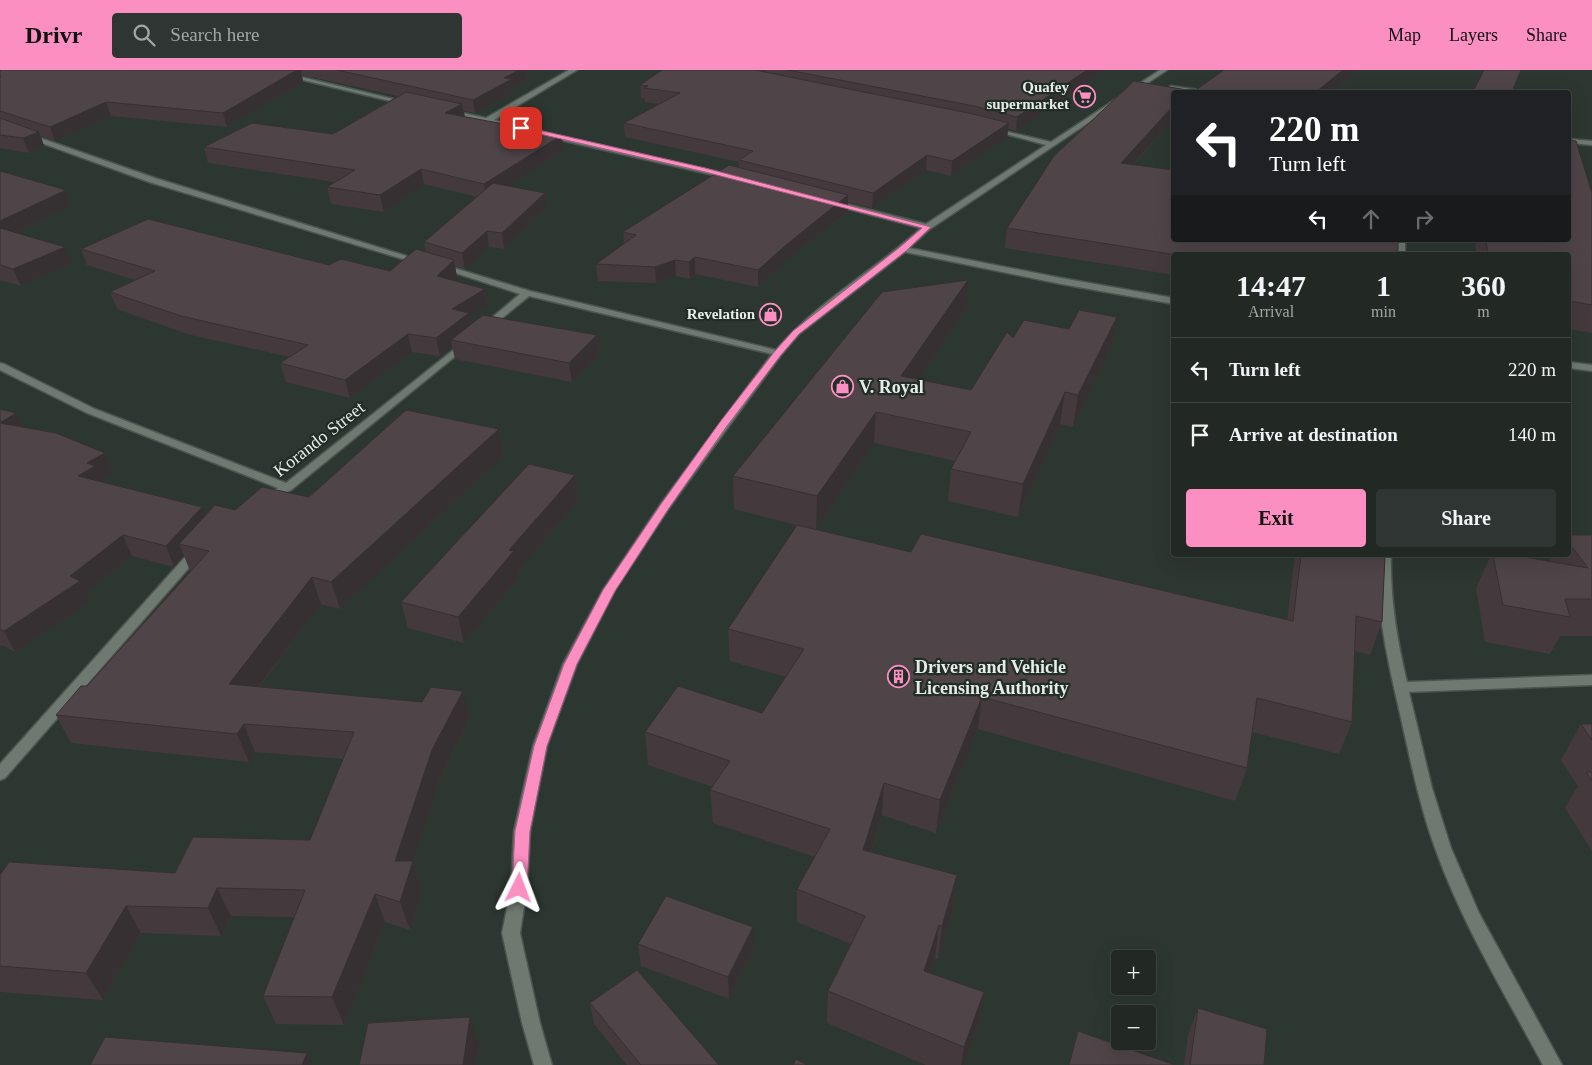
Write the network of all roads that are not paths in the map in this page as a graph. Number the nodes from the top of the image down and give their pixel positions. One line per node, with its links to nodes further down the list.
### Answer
1 (264, 70): 6 (street)
2 (574, 70): 8 (street)
3 (1164, 70): 15 (street)
4 (1162, 86): 5 (street)
5 (1187, 90)
6 (419, 105)
7 (438, 110): 8 (street)
8 (487, 121): 11 (street)
9 (0, 126): 20 (street)
10 (989, 128): 15 (street)
11 (524, 129)
12 (542, 133): 16 (street)
13 (1571, 141): 14 (street)
14 (1592, 142)
15 (1051, 144): 18 (street)
16 (744, 180)
17 (827, 201): 18 (street)
18 (927, 227): 19 (street)
19 (903, 249): 21 (street); 22 (street)
20 (528, 293): 22 (street); 26 (street, Korando Street)
21 (1171, 300)
22 (778, 353): 34 (street)
23 (1571, 365): 25 (street)
24 (0, 366): 26 (street)
25 (1592, 368)
26 (287, 488): 27 (street, Korando Street)
27 (261, 502)
28 (206, 541): 32 (street)
29 (1385, 557): 31 (street)
30 (1592, 680): 31 (street)
31 (1402, 687): 35 (street)
32 (5, 759): 33 (street)
33 (0, 774)
34 (544, 1065)
35 (1552, 1065)

